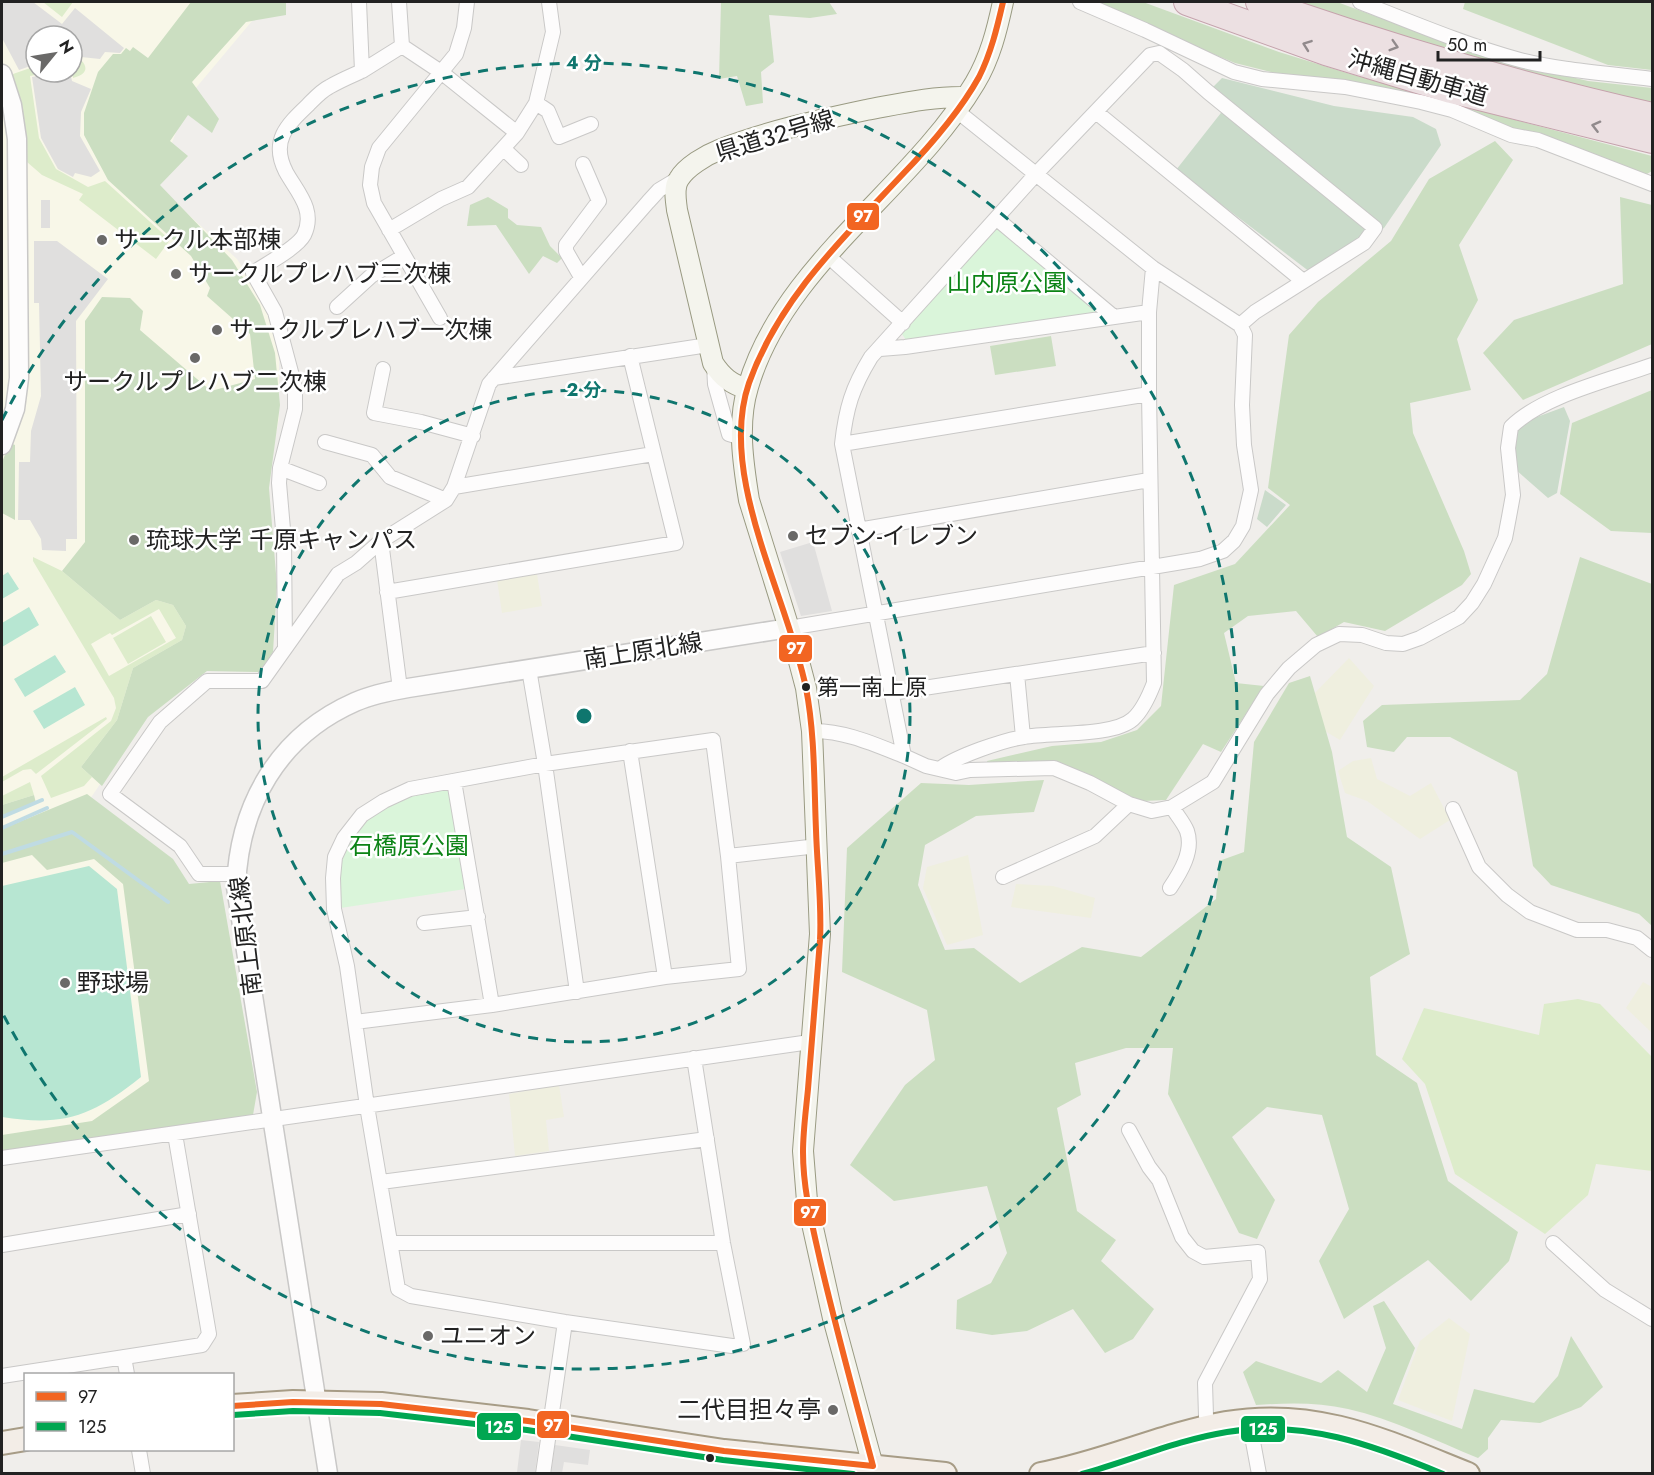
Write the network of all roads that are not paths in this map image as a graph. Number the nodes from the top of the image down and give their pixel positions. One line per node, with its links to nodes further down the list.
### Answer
1 (359, 2): 13 (street)
2 (399, 2): 10 (street)
3 (466, 2): 14 (street)
4 (549, 2): 17 (street)
5 (1003, 2): 18 (main road)
6 (1080, 2): 11 (street)
7 (1187, 2): 23 (highway, 沖縄自動車道, one-way to 7)
8 (1259, 2): 20 (highway, 沖縄自動車道, one-way to 20)
9 (1360, 2): 16 (street)
10 (402, 46): 13 (street); 14 (street)
11 (1195, 54): 12 (street); 29 (street)
12 (1183, 70): 19 (street); 36 (street)
13 (362, 71): 57 (street)
14 (441, 72): 22 (street); 31 (street)
15 (2, 74): 55 (street)
16 (1653, 79)
17 (536, 103): 21 (street); 22 (street)
18 (962, 104): 27 (street); 28 (main road, 県道32号線); 33 (main road)
19 (1096, 112): 27 (street); 36 (street)
20 (1653, 116)
21 (591, 124)
22 (517, 133): 24 (street)
23 (1653, 140)
24 (504, 150): 26 (street); 31 (street)
25 (583, 164): 35 (street)
26 (521, 165)
27 (1036, 174): 30 (street); 34 (street)
28 (679, 178): 35 (street); 44 (main road)
29 (1653, 184)
30 (997, 219): 39 (street); 41 (street)
31 (389, 230): 32 (street)
32 (404, 256): 37 (street); 40 (street)
33 (828, 256): 41 (street); 49 (main road)
34 (1153, 268): 38 (street); 42 (street)
35 (581, 277): 48 (street)
36 (1303, 281): 42 (street)
37 (337, 307)
38 (1149, 312): 39 (street); 50 (street)
39 (1114, 317): 43 (street)
40 (440, 318)
41 (903, 322): 43 (street)
42 (1240, 325): 64 (street)
43 (880, 349): 54 (street)
44 (711, 354): 45 (street); 49 (main road); 52 (street)
45 (630, 356): 48 (street); 56 (street)
46 (1653, 365): 82 (street)
47 (383, 369): 51 (street)
48 (494, 378): 51 (street)
49 (747, 388): 52 (main road)
50 (1149, 393): 54 (street); 58 (street)
51 (473, 436): 60 (street)
52 (742, 438): 67 (main road)
53 (325, 442): 61 (street)
54 (842, 444): 62 (street)
55 (2, 445)
56 (653, 454): 60 (street); 65 (street)
57 (280, 468): 59 (street); 68 (street)
58 (1149, 480): 62 (street); 64 (street)
59 (319, 483)
60 (454, 487): 61 (street)
61 (446, 500): 63 (street)
62 (858, 530): 66 (street)
63 (381, 541): 65 (street); 68 (street)
64 (1153, 566): 66 (street); 69 (street)
65 (387, 592): 72 (street)
66 (875, 614): 67 (street); 73 (street)
67 (789, 628): 70 (street, 南上原北線); 74 (main road)
68 (285, 647): 86 (street)
69 (1154, 653): 71 (street); 75 (street)
70 (529, 669): 72 (street, 南上原北線); 78 (street)
71 (1017, 674): 73 (street); 75 (street)
72 (400, 690): 86 (street, 南上原北線)
73 (891, 693): 77 (street)
74 (812, 731): 77 (street); 84 (main road)
75 (1023, 737): 79 (street)
76 (630, 751): 78 (street); 85 (street); 92 (street)
77 (904, 756): 79 (street)
78 (545, 764): 80 (street); 93 (street)
79 (941, 768): 81 (street)
80 (454, 781): 89 (street); 95 (street)
81 (1129, 804): 82 (street); 87 (street)
82 (1172, 807): 88 (street)
83 (1453, 809): 91 (street)
84 (818, 846): 85 (street); 96 (main road)
85 (728, 856): 92 (street)
86 (237, 874): 99 (street, 南上原北線)
87 (1003, 877)
88 (1170, 888)
89 (478, 917): 90 (street); 94 (street)
90 (424, 923)
91 (1653, 950)
92 (665, 977): 93 (street)
93 (577, 992): 94 (street)
94 (492, 1005): 95 (street)
95 (355, 1022): 98 (street)
96 (810, 1042): 97 (street); 123 (main road)
97 (694, 1058): 98 (street); 102 (street)
98 (367, 1106): 99 (street); 104 (street)
99 (273, 1119): 101 (street); 115 (street, 南上原北線)
100 (1128, 1130): 119 (street)
101 (176, 1134): 103 (street); 105 (street)
102 (707, 1139): 104 (street); 107 (street)
103 (2, 1158)
104 (381, 1182): 106 (street)
105 (189, 1214): 109 (street); 112 (street)
106 (391, 1243): 107 (street); 111 (street)
107 (723, 1243): 111 (street)
108 (1553, 1243): 110 (street)
109 (2, 1245)
110 (1653, 1319)
111 (565, 1322): 118 (street)
112 (124, 1357): 113 (street); 114 (street)
113 (127, 1373)
114 (2, 1376)
115 (316, 1401): 116 (main road); 118 (main road); 125 (street, 南上原北線)
116 (234, 1406)
117 (1249, 1420): 119 (main road); 129 (street); 130 (main road)
118 (550, 1425): 123 (main road); 126 (street)
119 (1209, 1427): 128 (main road)
120 (24, 1439): 121 (main road)
121 (2, 1443)
122 (139, 1451): 124 (street)
123 (873, 1470): 127 (main road)
124 (143, 1473)
125 (328, 1473)
126 (543, 1473)
127 (945, 1473)
128 (1041, 1473)
129 (1258, 1473)
130 (1468, 1473)

